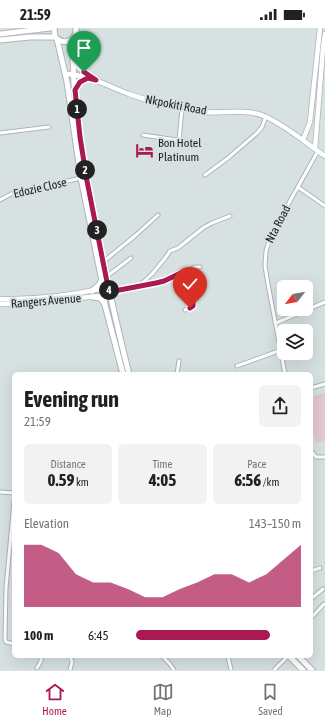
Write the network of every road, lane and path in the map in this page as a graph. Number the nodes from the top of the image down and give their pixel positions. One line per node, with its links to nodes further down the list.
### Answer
1 (50, 28): 5 (main road)
2 (54, 28): 7 (main road)
3 (76, 28): 8 (main road)
4 (320, 28): 22 (main road)
5 (0, 34)
6 (325, 34): 10 (main road)
7 (56, 38): 8 (main road); 9 (main road); 12 (main road)
8 (74, 38): 11 (main road)
9 (0, 40)
10 (324, 48): 25 (main road)
11 (73, 61): 13 (main road); 15 (main road)
12 (66, 74): 13 (main road, Nkpokiti Road); 28 (main road)
13 (73, 74): 14 (main road, Nkpokiti Road); 16 (main road)
14 (88, 78): 15 (main road, Nkpokiti Road); 16 (main road)
15 (96, 80): 17 (main road, Nkpokiti Road)
16 (75, 90): 35 (main road)
17 (182, 108): 18 (main road, Nkpokiti Road); 23 (street)
18 (266, 116): 22 (main road, Nkpokiti Road); 27 (street)
19 (50, 127): 20 (street)
20 (0, 133)
21 (143, 135): 23 (street)
22 (303, 140): 25 (main road, Nkpokiti Road)
23 (179, 141): 24 (street)
24 (197, 143)
25 (317, 150): 26 (main road, Nkpokiti Road); 29 (street, Nta Road)
26 (325, 156)
27 (205, 175)
28 (81, 178): 30 (street, Edozie Close); 38 (main road)
29 (298, 187): 31 (street); 48 (street, Nta Road)
30 (0, 200)
31 (325, 206)
32 (158, 215): 35 (street)
33 (230, 216): 39 (street)
34 (131, 258): 38 (street)
35 (103, 262): 38 (main road)
36 (200, 266): 37 (street)
37 (181, 273): 39 (street); 47 (street)
38 (104, 276): 40 (main road); 41 (main road)
39 (138, 287): 40 (street)
40 (108, 291): 41 (main road); 42 (main road); 55 (main road)
41 (92, 294): 42 (main road); 43 (main road, Rangers Avenue); 45 (main road, Rangers Avenue); 46 (main road)
42 (104, 295): 46 (main road)
43 (0, 298)
44 (325, 302): 48 (street)
45 (0, 304)
46 (106, 305): 54 (main road)
47 (185, 310)
48 (276, 323): 49 (street, Nta Road)
49 (277, 328)
50 (277, 351): 53 (street)
51 (178, 360): 56 (street)
52 (283, 360): 57 (street, Nta Road)
53 (237, 366)
54 (123, 372)
55 (128, 372)
56 (177, 372)
57 (285, 372)
58 (325, 384): 59 (street)
59 (313, 387)
60 (313, 455): 61 (street)
61 (325, 457)
62 (0, 492): 63 (street)
63 (12, 493)
64 (12, 523): 71 (street)
65 (320, 568): 66 (street)
66 (313, 570)
67 (323, 589): 68 (street)
68 (313, 598)
69 (324, 604): 70 (street)
70 (313, 616)
71 (12, 644)
72 (41, 658): 79 (street)
73 (71, 658): 80 (street)
74 (164, 658): 81 (street)
75 (228, 658): 82 (street)
76 (287, 658): 83 (street)
77 (291, 658): 84 (main road)
78 (300, 658): 85 (main road)
79 (38, 668)
80 (70, 670)
81 (174, 670)
82 (231, 670)
83 (274, 670)
84 (303, 670)
85 (312, 670)

